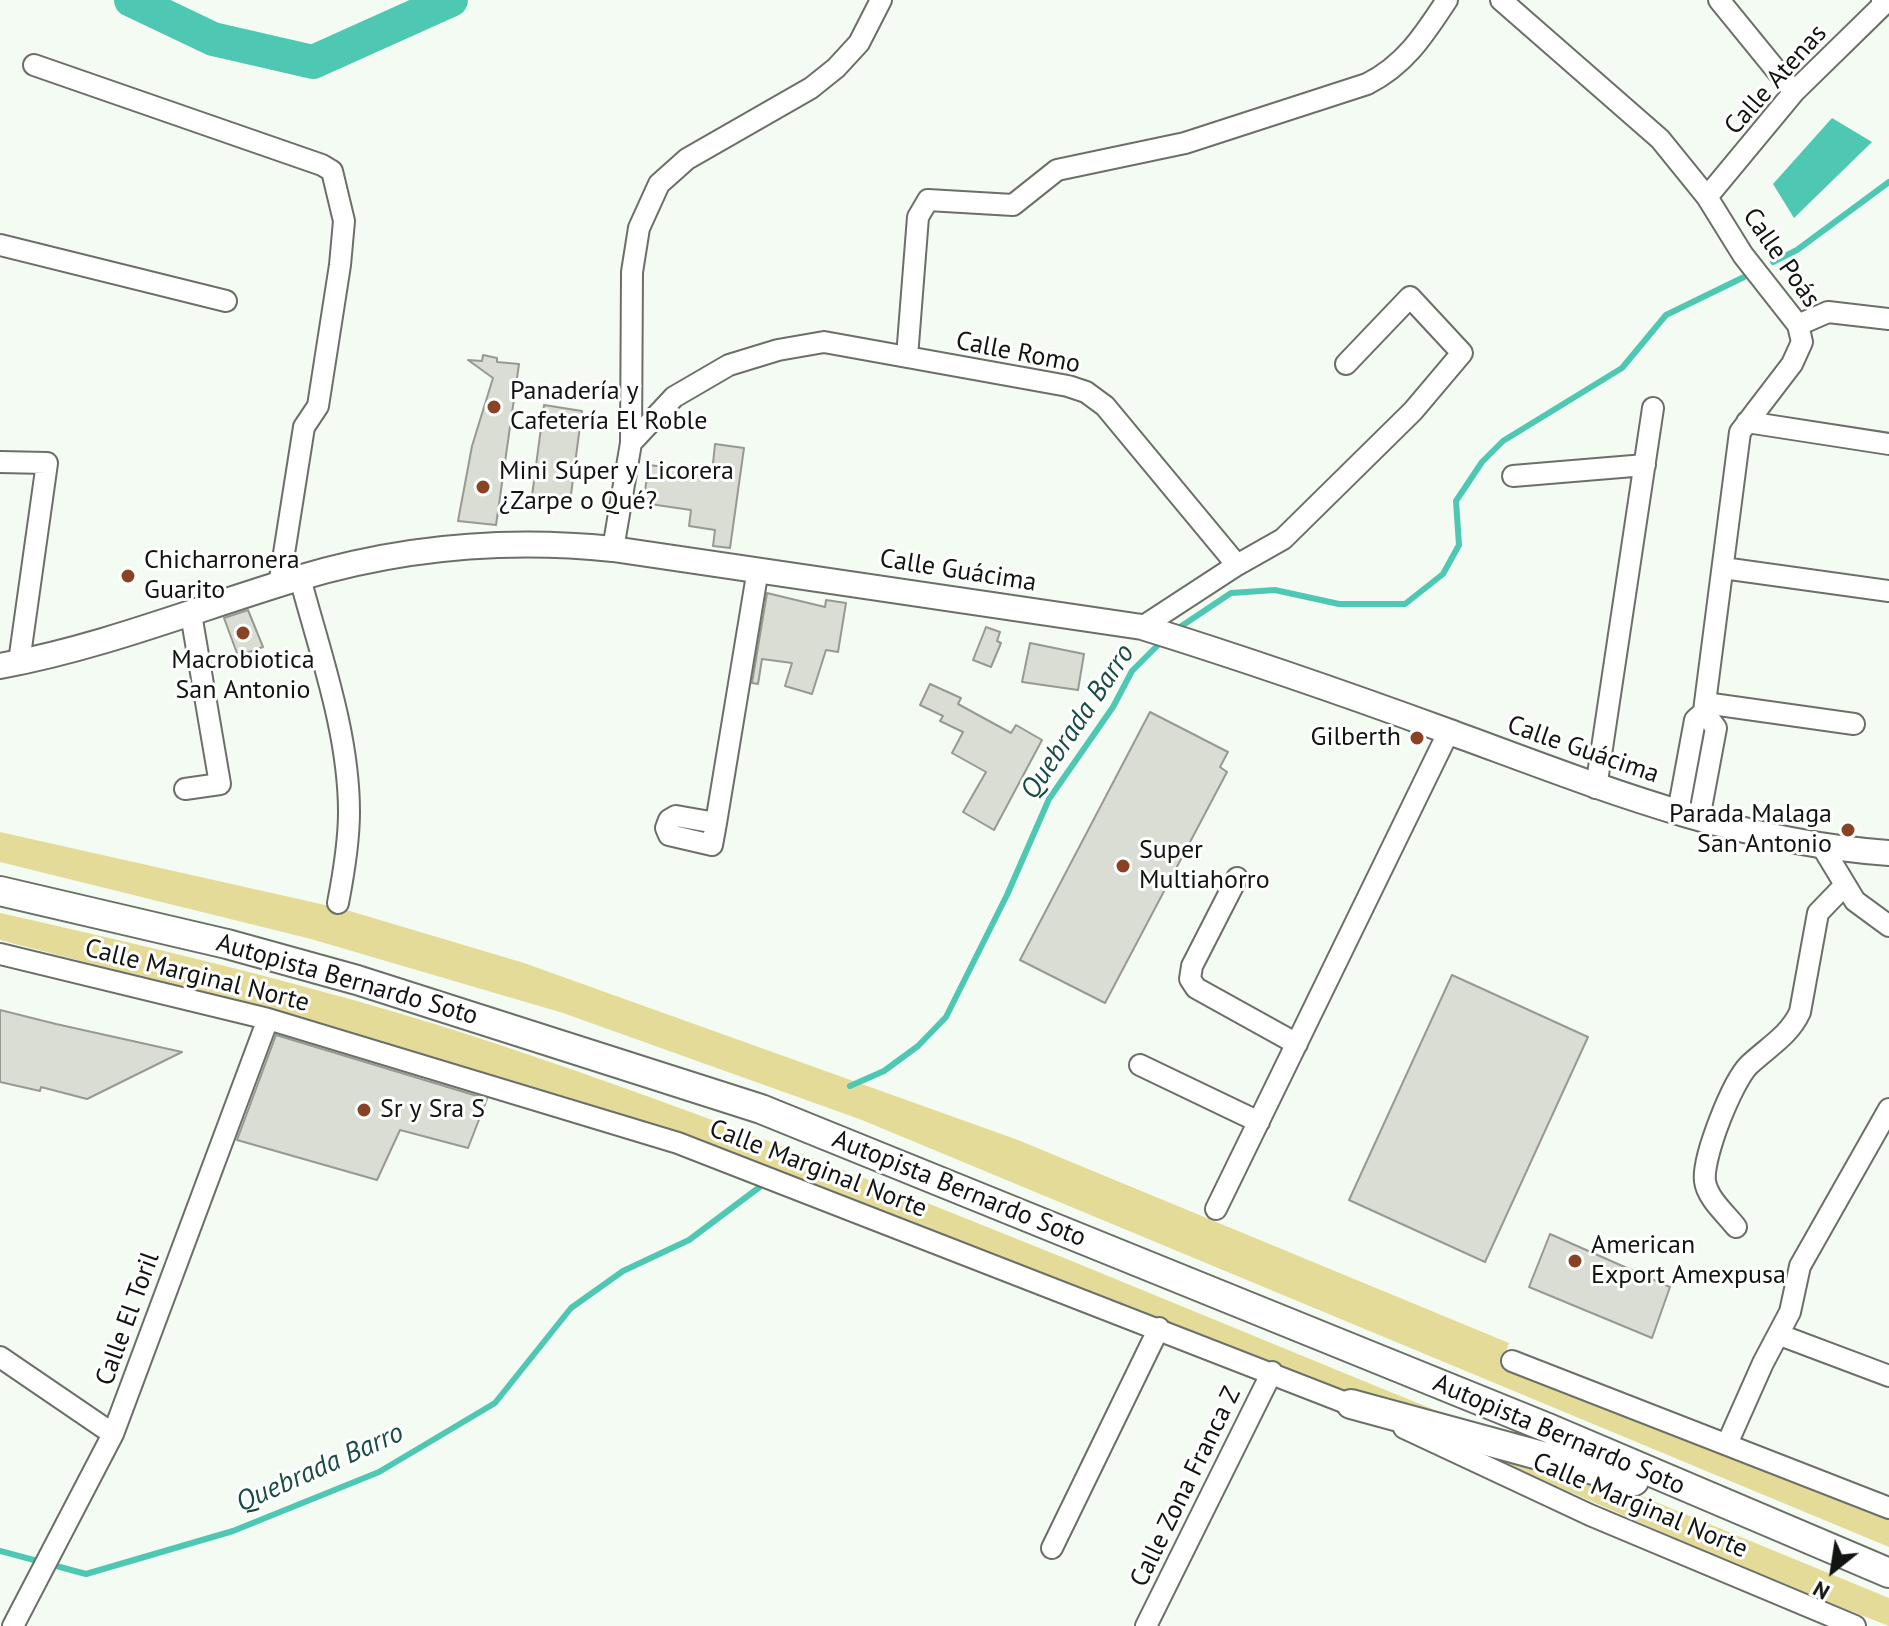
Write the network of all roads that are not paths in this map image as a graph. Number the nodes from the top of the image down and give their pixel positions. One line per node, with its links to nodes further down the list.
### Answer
1 (881, 0): 17 (street)
2 (1447, 0): 13 (street)
3 (1501, 0): 8 (street, Calle Poás)
4 (1719, 0): 7 (street)
5 (1882, 0): 7 (street, Calle Atenas)
6 (34, 65): 26 (street)
7 (1794, 92): 8 (street, Calle Atenas)
8 (1707, 197): 12 (street, Calle Poás)
9 (0, 245): 10 (street)
10 (226, 301)
11 (1889, 319): 12 (street)
12 (1798, 325): 16 (street, Calle Poás)
13 (907, 357): 17 (street, Calle Romo); 23 (street, Calle Romo)
14 (1346, 364): 23 (street)
15 (1653, 408): 20 (street)
16 (1747, 422): 18 (street); 24 (street, Calle Poás)
17 (631, 443): 22 (street)
18 (1889, 444)
19 (0, 462): 30 (street)
20 (1645, 465): 21 (street); 34 (street)
21 (1513, 476)
22 (613, 549): 25 (main road, Calle Guácima); 26 (main road, Calle Guácima)
23 (1237, 565): 29 (street)
24 (1723, 568): 27 (street); 31 (street, Calle Poás)
25 (758, 569): 29 (main road, Calle Guácima); 37 (street)
26 (282, 584): 28 (main road, Calle Guácima); 43 (street)
27 (1889, 591)
28 (191, 614): 30 (main road, Calle Guácima); 35 (street)
29 (1149, 629): 33 (main road, Calle Guácima)
30 (10, 664)
31 (1704, 707): 32 (street); 36 (street, Calle Poás)
32 (1854, 724)
33 (1449, 731): 34 (main road, Calle Guácima); 47 (street)
34 (1596, 788): 36 (main road, Calle Guácima)
35 (185, 789)
36 (1689, 815): 38 (main road, Calle Guácima)
37 (716, 823)
38 (1823, 848): 39 (main road, Calle Guácima); 41 (street)
39 (1889, 853)
40 (1237, 878): 47 (street)
41 (1844, 886): 44 (street); 52 (street)
42 (0, 891): 62 (highway, Autopista Bernardo Soto)
43 (338, 903)
44 (1889, 926)
45 (0, 954): 46 (street, Calle Marginal Norte)
46 (268, 1019): 53 (street, Calle Marginal Norte); 60 (street, Calle El Toril)
47 (1297, 1044): 50 (street)
48 (1140, 1065): 50 (street)
49 (1889, 1109): 54 (street)
50 (1259, 1122): 51 (street)
51 (1216, 1209)
52 (1736, 1227)
53 (1159, 1328): 57 (street, Calle Marginal Norte); 64 (street)
54 (1780, 1335): 58 (street); 61 (street)
55 (0, 1357): 60 (street)
56 (1512, 1361): 61 (street)
57 (1272, 1372): 59 (street, Calle Marginal Norte); 67 (street, Calle Zona Franca Z)
58 (1889, 1376)
59 (1351, 1404): 62 (highway); 68 (street, Calle Marginal Norte)
60 (113, 1434): 66 (street, Calle El Toril)
61 (1727, 1444): 63 (street)
62 (1731, 1507): 65 (highway, Autopista Bernardo Soto)
63 (1889, 1508)
64 (1052, 1548)
65 (1889, 1573)
66 (13, 1626)
67 (1146, 1626)
68 (1855, 1626)

